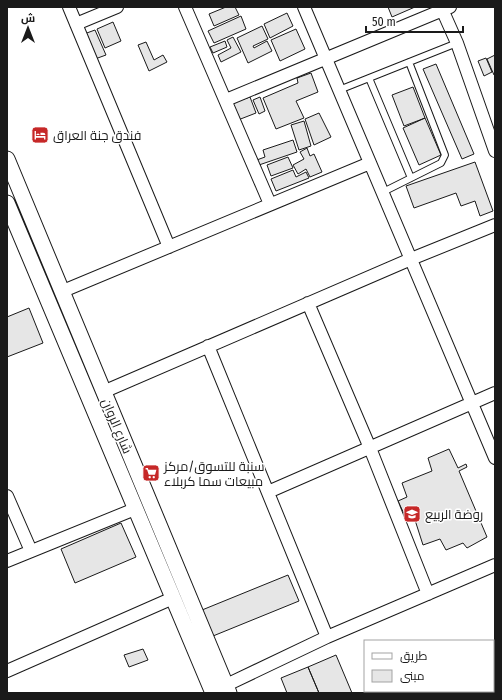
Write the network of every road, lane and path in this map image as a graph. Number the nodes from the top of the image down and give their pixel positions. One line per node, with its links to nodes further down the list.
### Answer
1 (69, 7): 6 (street)
2 (117, 7): 6 (street)
3 (185, 7): 12 (street)
4 (304, 7): 8 (street)
5 (444, 8): 7 (street); 8 (street)
6 (76, 24): 21 (street)
7 (457, 43): 9 (lane); 13 (street)
8 (325, 57): 11 (street); 12 (street)
9 (409, 62): 10 (lane); 16 (lane)
10 (369, 78): 11 (lane); 16 (lane)
11 (339, 90): 15 (street)
12 (226, 100): 19 (street)
13 (495, 151)
14 (7, 159): 23 (street, شارع الروان)
15 (370, 163): 17 (street); 19 (street)
16 (411, 178): 17 (lane)
17 (383, 192): 22 (street)
18 (7, 203): 33 (street, شارع الروان)
19 (270, 204): 21 (street)
20 (495, 225): 22 (street)
21 (169, 246): 23 (street)
22 (411, 259): 24 (street); 28 (street)
23 (63, 291): 26 (street, شارع الروان)
24 (308, 303): 25 (street); 29 (street)
25 (208, 346): 26 (street); 31 (street)
26 (103, 392): 41 (street, شارع الروان)
27 (495, 393): 28 (street)
28 (472, 403): 29 (street); 30 (street)
29 (370, 448): 31 (street); 37 (street)
30 (495, 458)
31 (268, 492): 39 (street)
32 (7, 496): 34 (street)
33 (135, 509): 34 (street); 38 (street, شارع الروان)
34 (31, 552): 35 (street)
35 (7, 561)
36 (495, 565): 37 (street)
37 (428, 594): 39 (street)
38 (173, 598): 40 (street); 42 (street, شارع الروان)
39 (327, 637): 41 (street)
40 (7, 671)
41 (228, 689): 42 (street)
42 (211, 692)

